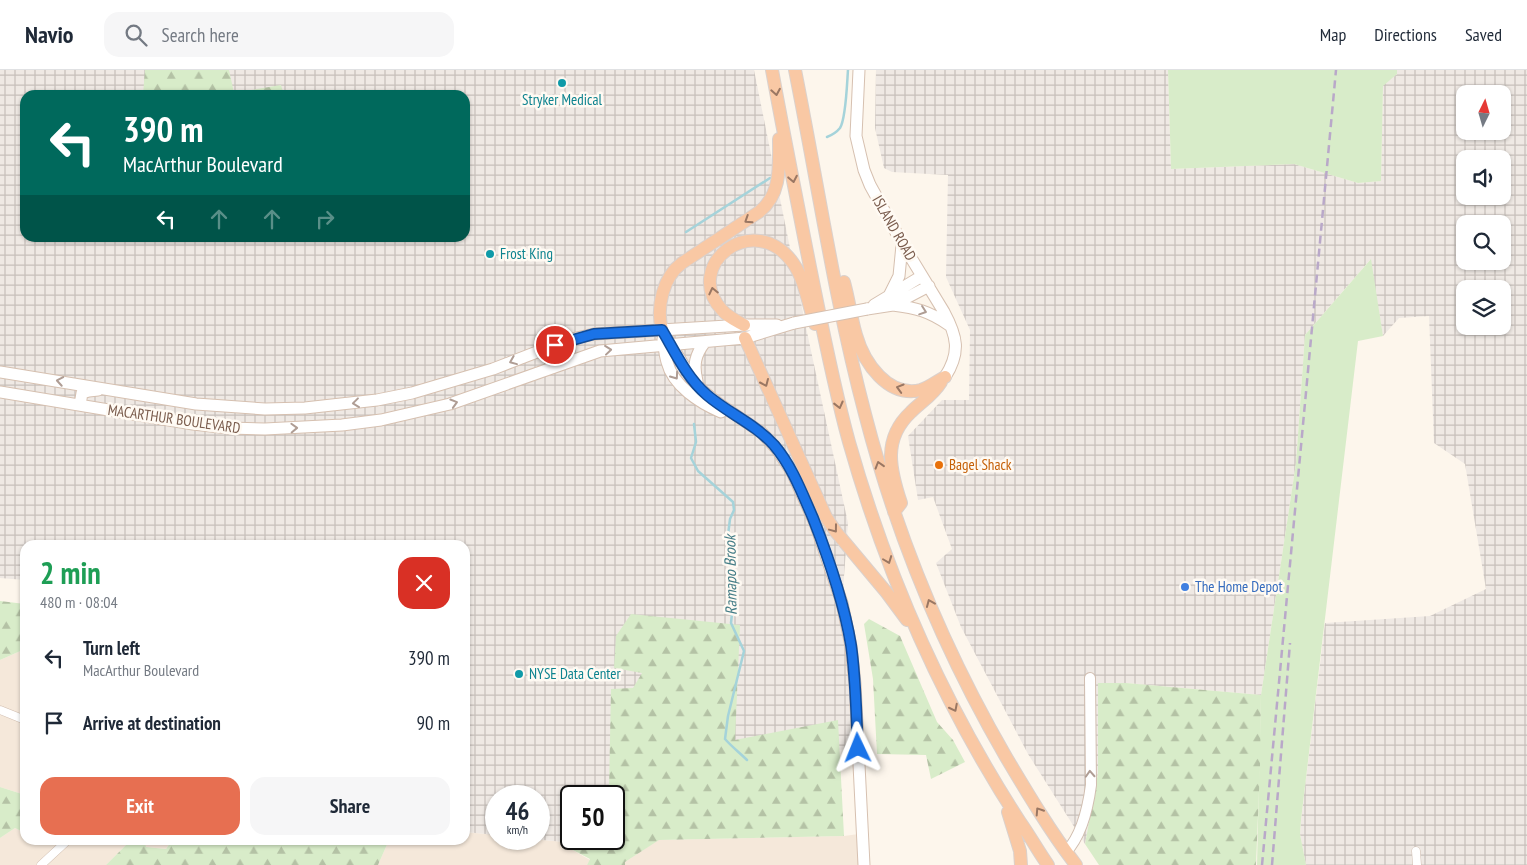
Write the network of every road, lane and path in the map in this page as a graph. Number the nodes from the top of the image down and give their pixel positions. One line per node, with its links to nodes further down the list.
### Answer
1 (772, 70): 4 (highway, one-way to 4)
2 (795, 70): 5 (highway)
3 (859, 70): 6 (main road, ISLAND ROAD)
4 (780, 114): 13 (highway, one-way to 13); 17 (highway, one-way to 17)
5 (825, 226): 19 (highway, one-way to 5); 27 (highway, one-way to 5)
6 (902, 243): 7 (main road, ISLAND ROAD); 9 (main road)
7 (922, 276): 8 (main road, ISLAND ROAD); 9 (main road, MACARTHUR BOULEVARD)
8 (928, 286): 9 (main road, MACARTHUR BOULEVARD); 12 (main road, ISLAND ROAD)
9 (891, 300): 10 (main road, MACARTHUR BOULEVARD, bridge); 12 (main road, one-way to 12)
10 (789, 324): 11 (main road, MACARTHUR BOULEVARD); 14 (main road, MACARTHUR BOULEVARD)
11 (744, 325): 13 (main road, MACARTHUR BOULEVARD); 17 (highway, one-way to 17)
12 (951, 326): 19 (main road, ISLAND ROAD)
13 (662, 330): 16 (main road); 23 (main road, MACARTHUR BOULEVARD, one-way to 23)
14 (745, 338): 15 (main road, MACARTHUR BOULEVARD); 28 (highway, one-way to 28)
15 (705, 342): 16 (main road, MACARTHUR BOULEVARD); 20 (main road)
16 (668, 346): 20 (main road); 25 (main road, MACARTHUR BOULEVARD, one-way to 16); 26 (main road, one-way to 26)
17 (828, 357): 28 (highway, one-way to 28)
18 (0, 372): 22 (main road, MACARTHUR BOULEVARD, one-way to 18)
19 (945, 377): 27 (highway)
20 (698, 386): 26 (main road)
21 (0, 392): 24 (main road, MACARTHUR BOULEVARD)
22 (134, 394): 23 (main road, MACARTHUR BOULEVARD); 24 (main road)
23 (196, 404): 25 (main road)
24 (80, 405): 25 (main road, MACARTHUR BOULEVARD)
25 (139, 415)
26 (745, 422): 37 (main road)
27 (894, 512): 35 (highway, one-way to 27)
28 (919, 636): 32 (highway, one-way to 32)
29 (1090, 678): 35 (street, one-way to 29)
30 (0, 710): 31 (street)
31 (20, 718)
32 (1002, 794): 38 (highway); 39 (highway)
33 (63, 845): 36 (street)
34 (1416, 851): 41 (street)
35 (1066, 852): 40 (highway)
36 (41, 865)
37 (864, 865)
38 (1021, 865)
39 (1048, 865)
40 (1076, 865)
41 (1417, 865)

